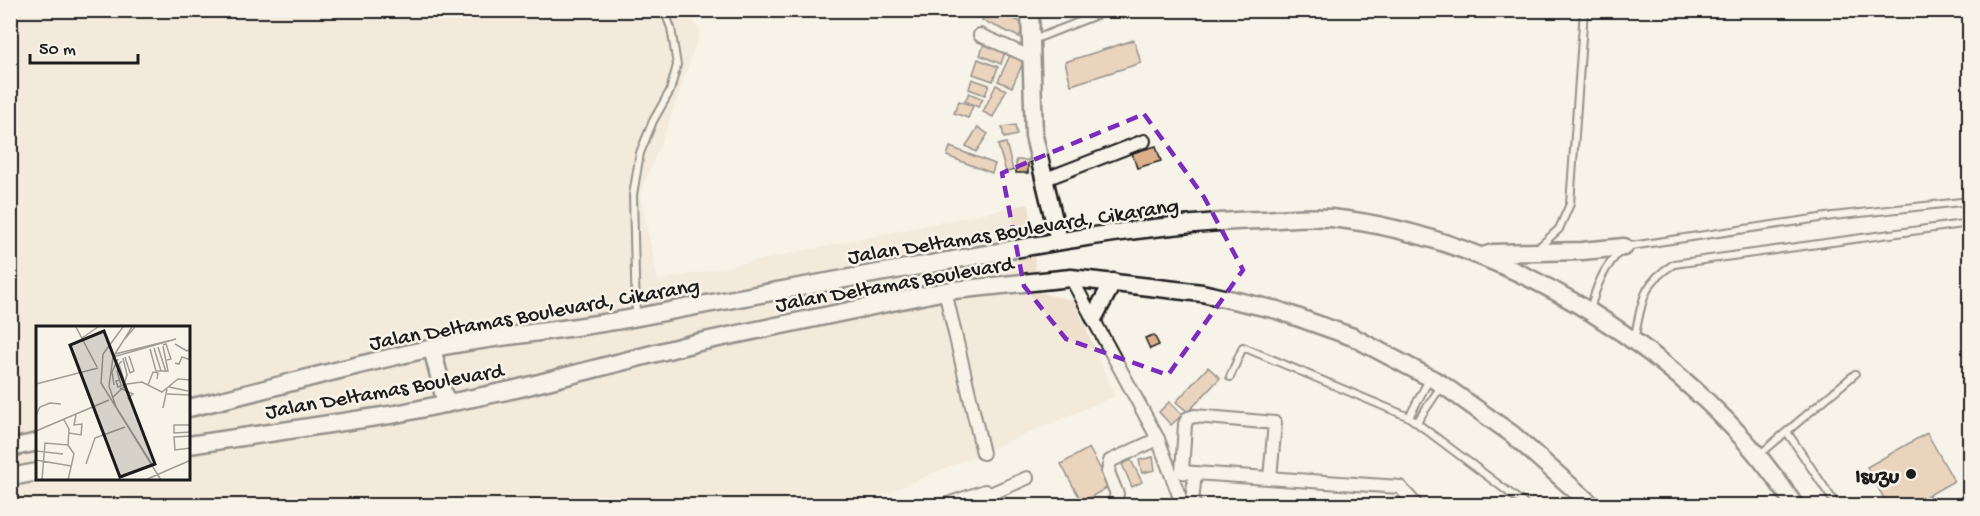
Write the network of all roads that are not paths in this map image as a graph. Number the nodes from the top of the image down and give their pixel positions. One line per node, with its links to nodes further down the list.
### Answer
1 (664, 10): 20 (lane)
2 (1030, 10): 6 (street)
3 (1109, 10): 6 (lane)
4 (1584, 10): 13 (lane)
5 (980, 35): 6 (street)
6 (1030, 49): 8 (street)
7 (1144, 141): 8 (street)
8 (1043, 180): 11 (street)
9 (1970, 201): 12 (lane)
10 (1970, 222): 21 (lane)
11 (1059, 241): 14 (street, Jalan Deltamas Boulevard, Cikarang); 20 (street, Jalan Deltamas Boulevard, Cikarang)
12 (1624, 247): 13 (street); 18 (lane)
13 (1535, 251): 14 (street)
14 (1483, 256): 18 (street, Jalan Deltamas Boulevard, Cikarang)
15 (1071, 278): 16 (street, Jalan Deltamas Boulevard); 17 (street, Jalan Deltamas Boulevard); 19 (street)
16 (1113, 282): 19 (street); 25 (street, Jalan Deltamas Boulevard)
17 (945, 291): 26 (street, Jalan Deltamas Boulevard); 35 (street)
18 (1590, 313): 21 (street, Jalan Deltamas Boulevard, Cikarang)
19 (1094, 317): 31 (street)
20 (636, 318): 22 (street, Jalan Deltamas Boulevard, Cikarang)
21 (1634, 341): 36 (street, Jalan Deltamas Boulevard, Cikarang)
22 (432, 348): 26 (street); 27 (street, Jalan Deltamas Boulevard, Cikarang)
23 (1855, 374): 30 (lane)
24 (1230, 377): 28 (lane)
25 (1436, 381): 28 (lane); 29 (lane); 50 (street, Jalan Deltamas Boulevard)
26 (446, 404): 33 (street, Jalan Deltamas Boulevard)
27 (190, 408)
28 (1409, 417): 29 (lane)
29 (1417, 422): 49 (lane)
30 (1787, 432): 36 (lane); 52 (lane)
31 (1158, 439): 45 (street); 46 (street)
32 (36, 442): 34 (street)
33 (190, 445)
34 (10, 448)
35 (983, 453)
36 (1759, 456): 51 (street, Jalan Deltamas Boulevard, Cikarang)
37 (36, 472): 39 (street)
38 (1195, 473): 41 (street); 41 (street); 47 (street)
39 (10, 477)
40 (1027, 478): 42 (street)
41 (1270, 478): 48 (street)
42 (990, 494): 43 (street); 44 (street)
43 (942, 506)
44 (997, 506)
45 (1113, 506)
46 (1183, 506)
47 (1196, 506)
48 (1417, 506)
49 (1527, 506)
50 (1593, 506)
51 (1795, 506)
52 (1837, 506)

